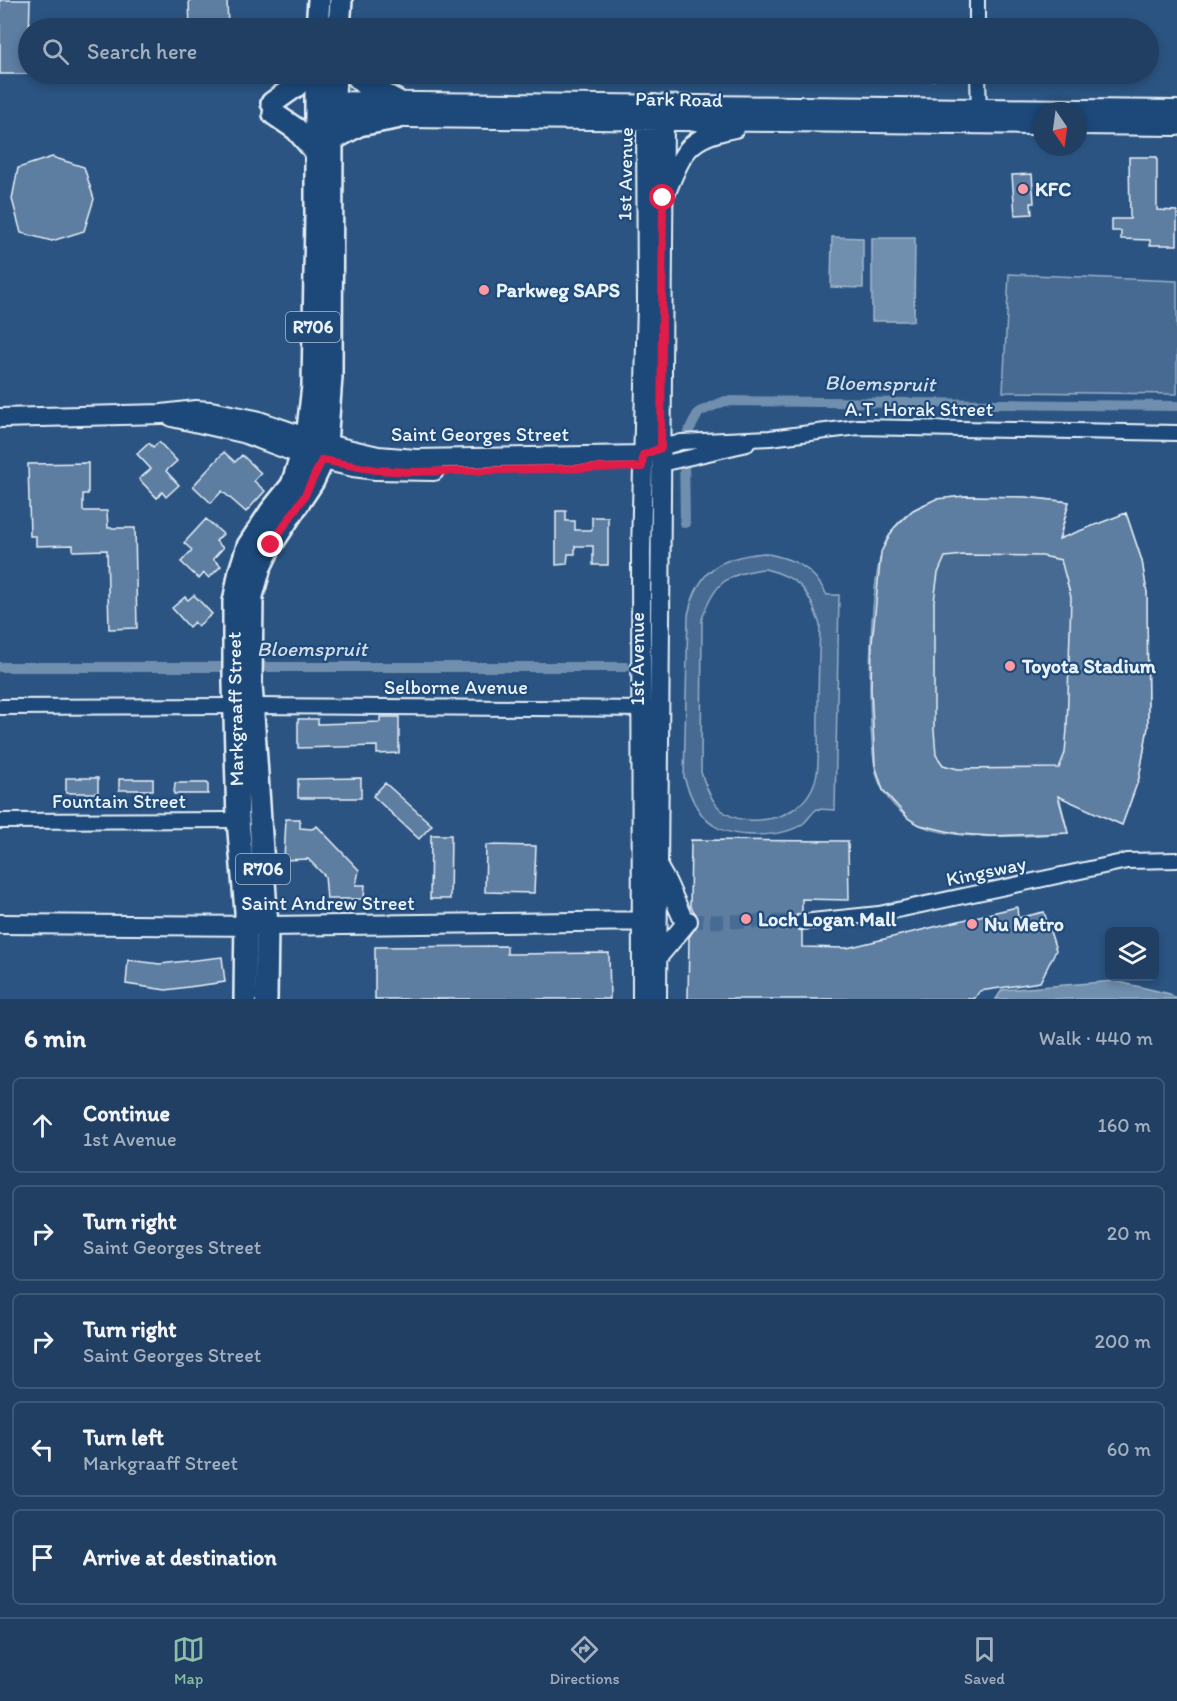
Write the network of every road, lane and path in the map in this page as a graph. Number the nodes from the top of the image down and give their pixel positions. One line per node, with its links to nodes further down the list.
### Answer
1 (319, 0): 4 (main road)
2 (341, 0): 5 (main road)
3 (977, 0): 6 (street)
4 (318, 18)
5 (340, 18)
6 (977, 18)
7 (299, 84): 22 (main road)
8 (319, 84): 13 (main road, R706)
9 (333, 84): 13 (main road, R706)
10 (364, 84): 14 (main road)
11 (978, 84): 16 (street)
12 (654, 104): 14 (street, Park Road); 16 (street, Park Road); 17 (street, 1st Avenue)
13 (325, 109): 14 (street, Park Road); 22 (main road, R706)
14 (396, 110): 17 (street, Park Road); 22 (main road)
15 (1177, 110): 16 (street, Park Road)
16 (979, 116): 18 (street, Park Road); 19 (street, Park Road)
17 (655, 121): 18 (street, Park Road); 23 (street, 1st Avenue); 29 (street, 1st Avenue)
18 (763, 122): 23 (street)
19 (1033, 124)
20 (1087, 125): 21 (street)
21 (1177, 126)
22 (324, 146): 27 (main road, R706)
23 (663, 198): 28 (street, 1st Avenue)
24 (0, 418): 27 (street, Saint Georges Street)
25 (1177, 433): 26 (street, A.T. Horak Street)
26 (712, 446): 28 (street, A.T. Horak Street); 28 (street, A.T. Horak Street)
27 (314, 449): 29 (street, Saint Georges Street); 30 (main road, Markgraaff Street / R706)
28 (661, 456): 29 (street, Saint Georges Street); 32 (street, 1st Avenue)
29 (642, 461): 32 (street, 1st Avenue)
30 (244, 706): 31 (street, Selborne Avenue); 32 (street, Selborne Avenue); 33 (main road, Markgraaff Street / R706); 34 (main road, Markgraaff Street / R706)
31 (0, 707)
32 (650, 709): 37 (street, 1st Avenue); 38 (street, 1st Avenue)
33 (258, 812): 34 (main road); 43 (main road, Markgraaff Street / R706)
34 (238, 820): 35 (street, Fountain Street); 42 (main road, Markgraaff Street / R706)
35 (0, 821)
36 (1177, 860): 40 (street, Kingsway)
37 (658, 868): 38 (street, 1st Avenue); 39 (street)
38 (650, 921): 39 (street); 43 (street, Saint Andrew Street); 44 (street, 1st Avenue); 47 (street, 1st Avenue)
39 (687, 921): 44 (street)
40 (802, 922)
41 (0, 924): 42 (street, Saint Andrew Street)
42 (246, 925): 43 (street, Saint Andrew Street); 45 (main road, Markgraaff Street / R706)
43 (267, 926): 46 (main road, Markgraaff Street / R706)
44 (657, 957): 48 (street, 1st Avenue)
45 (245, 999)
46 (266, 999)
47 (642, 999)
48 (657, 999)

